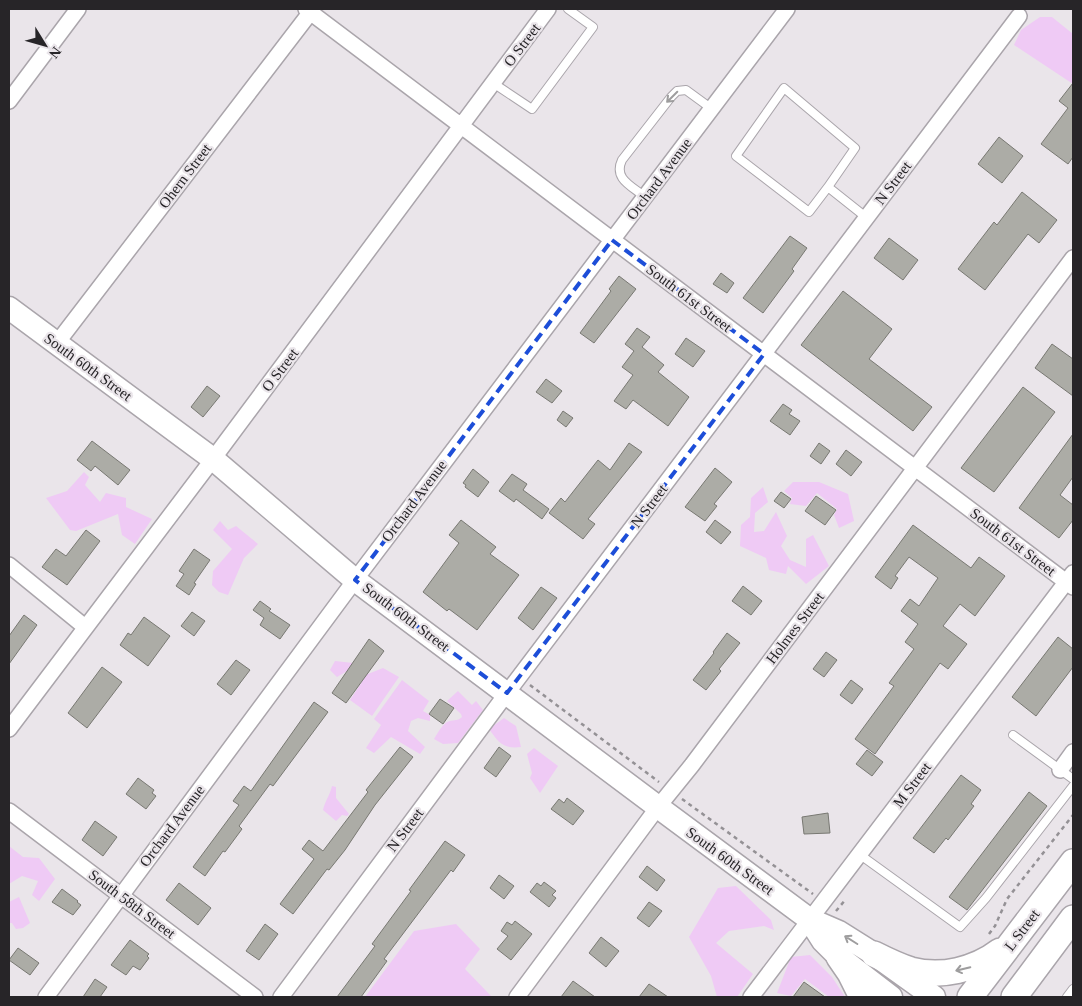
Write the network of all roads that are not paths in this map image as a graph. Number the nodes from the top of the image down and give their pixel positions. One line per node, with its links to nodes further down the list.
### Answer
1 (78, 9): 8 (street)
2 (548, 9): 7 (street, O Street)
3 (568, 9): 7 (lane)
4 (787, 9): 9 (street, Orchard Avenue)
5 (310, 10): 10 (street, South 61st Street); 17 (street, Ohern Street)
6 (1022, 13): 13 (street, N Street)
7 (493, 83): 10 (street, O Street)
8 (9, 101)
9 (712, 108): 12 (street, Orchard Avenue); 12 (lane, one-way to 12)
10 (461, 126): 14 (street, South 61st Street); 19 (street, O Street)
11 (828, 187): 11 (lane); 13 (lane)
12 (645, 196): 14 (street, Orchard Avenue)
13 (867, 218): 18 (street, N Street)
14 (612, 240): 18 (street, South 61st Street); 22 (street, Orchard Avenue)
15 (1073, 258): 20 (street, Holmes Street)
16 (9, 308): 17 (main road, South 60th Street)
17 (57, 344): 19 (main road, South 60th Street)
18 (764, 354): 20 (street, South 61st Street); 25 (street, N Street)
19 (213, 459): 22 (main road, South 60th Street); 24 (street, O Street)
20 (915, 468): 23 (street, South 61st Street); 32 (street, Holmes Street)
21 (9, 565): 24 (street)
22 (355, 580): 25 (main road, South 60th Street); 36 (street, Orchard Avenue)
23 (1071, 581): 34 (street, M Street)
24 (85, 626): 26 (street, O Street)
25 (507, 693): 32 (main road, South 60th Street); 46 (street, N Street)
26 (9, 729)
27 (1013, 735): 29 (lane)
28 (1073, 752): 29 (street)
29 (1060, 770): 30 (lane)
30 (1073, 779)
31 (1073, 786): 34 (lane)
32 (658, 807): 38 (main road, South 60th Street); 47 (street, Holmes Street)
33 (9, 811): 36 (street, South 58th Street)
34 (859, 854): 38 (street, M Street)
35 (1073, 862): 39 (main road, L Street)
36 (121, 896): 44 (street, Orchard Avenue); 45 (street, South 58th Street)
37 (1073, 918): 40 (main road)
38 (809, 919): 41 (main road, South 60th Street, one-way to 38); 42 (main road, South 60th Street); 48 (street, M Street)
39 (1018, 934): 41 (main road, one-way to 41); 52 (main road, L Street)
40 (1066, 936): 53 (main road); 54 (main road)
41 (874, 954): 51 (main road, South 60th Street)
42 (839, 957): 49 (main road); 50 (main road, South 60th Street)
43 (1073, 989): 55 (lane)
44 (46, 997)
45 (255, 997)
46 (281, 997)
47 (517, 997)
48 (752, 997)
49 (862, 997)
50 (891, 997)
51 (934, 997)
52 (970, 997)
53 (1014, 997)
54 (1037, 997)
55 (1067, 997)

